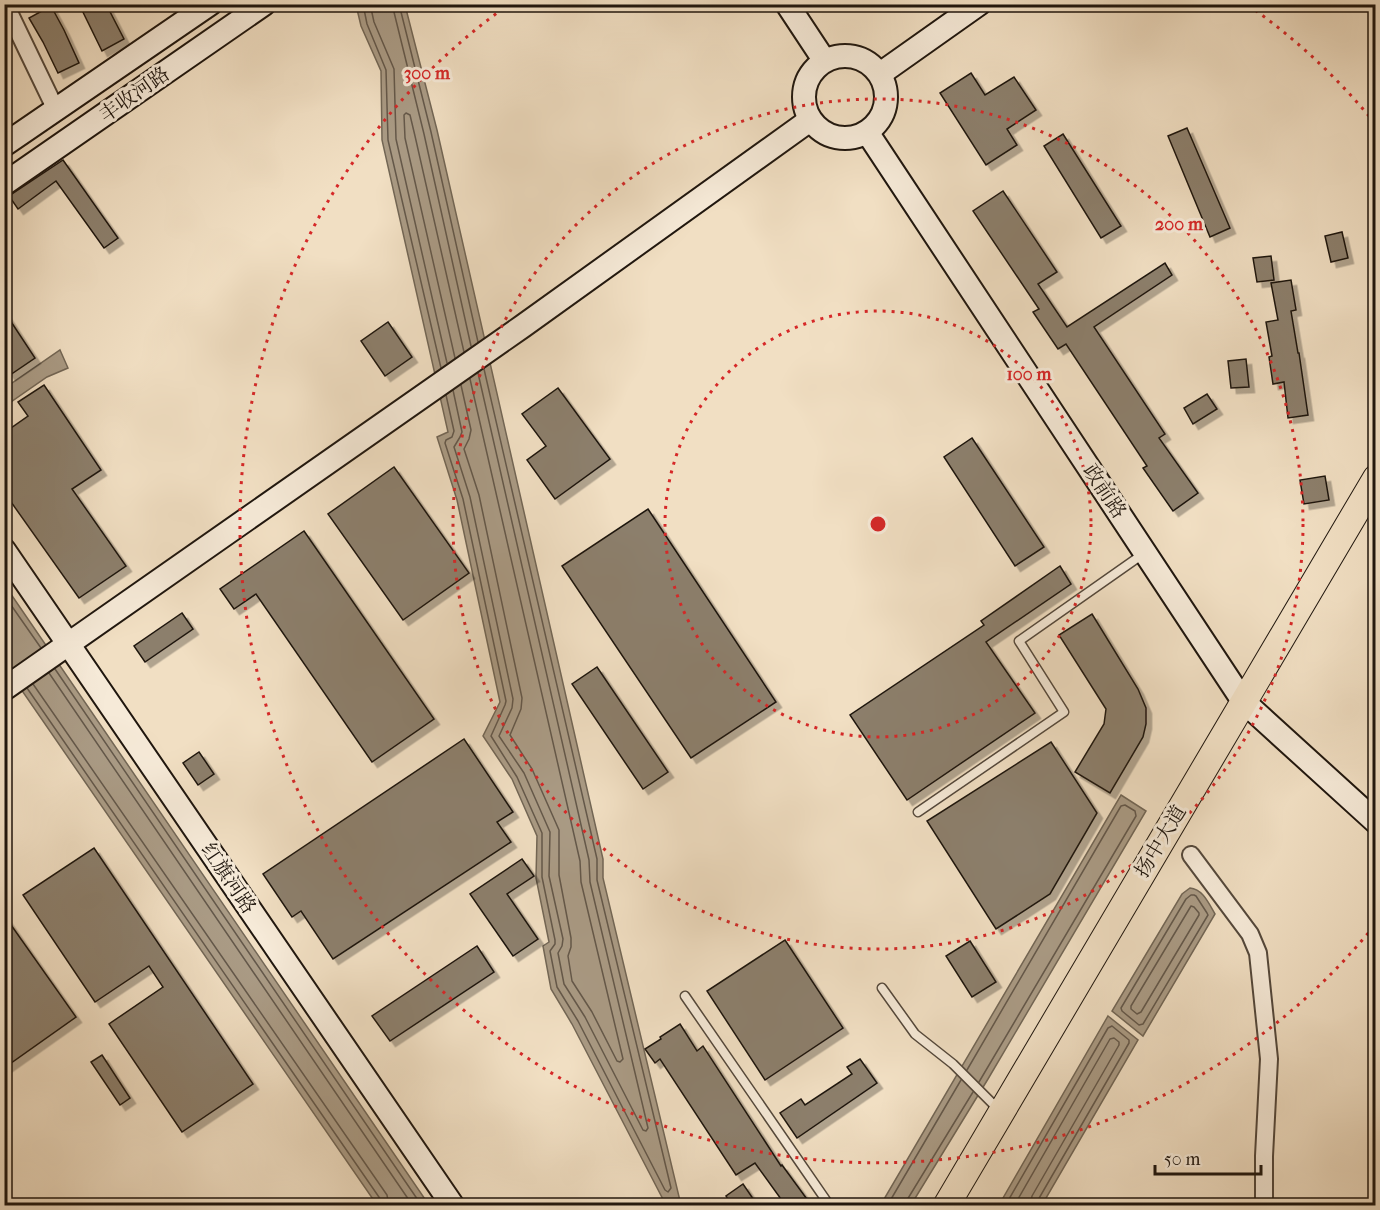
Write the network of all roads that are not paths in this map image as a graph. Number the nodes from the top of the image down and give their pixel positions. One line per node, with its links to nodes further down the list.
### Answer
1 (5, 4): 9 (street)
2 (264, 4): 6 (street, 丰收河路)
3 (787, 4): 7 (street)
4 (979, 4): 8 (street)
5 (209, 5): 6 (street); 9 (street)
6 (225, 32): 13 (street, 丰收河路)
7 (824, 60): 8 (street); 10 (street)
8 (880, 74): 11 (street)
9 (56, 110): 12 (street)
10 (810, 120): 11 (street); 18 (street)
11 (867, 132): 17 (street, 政前路)
12 (4, 145)
13 (4, 184)
14 (1376, 478): 20 (main road, 扬中大道)
15 (1376, 510): 20 (main road, 扬中大道)
16 (4, 550): 18 (street, 红旗河路)
17 (1146, 552): 20 (street, 政前路); 21 (lane)
18 (65, 647): 19 (street); 27 (street, 红旗河路)
19 (6, 688)
20 (1250, 706): 22 (street, 政前路); 26 (main road, 扬中大道); 30 (main road, 扬中大道)
21 (918, 812)
22 (1376, 822)
23 (1191, 855): 31 (street)
24 (882, 988): 26 (lane)
25 (685, 996): 28 (lane)
26 (1001, 1112): 29 (main road, 扬中大道)
27 (453, 1206)
28 (830, 1206)
29 (946, 1206)
30 (965, 1206)
31 (1264, 1206)

